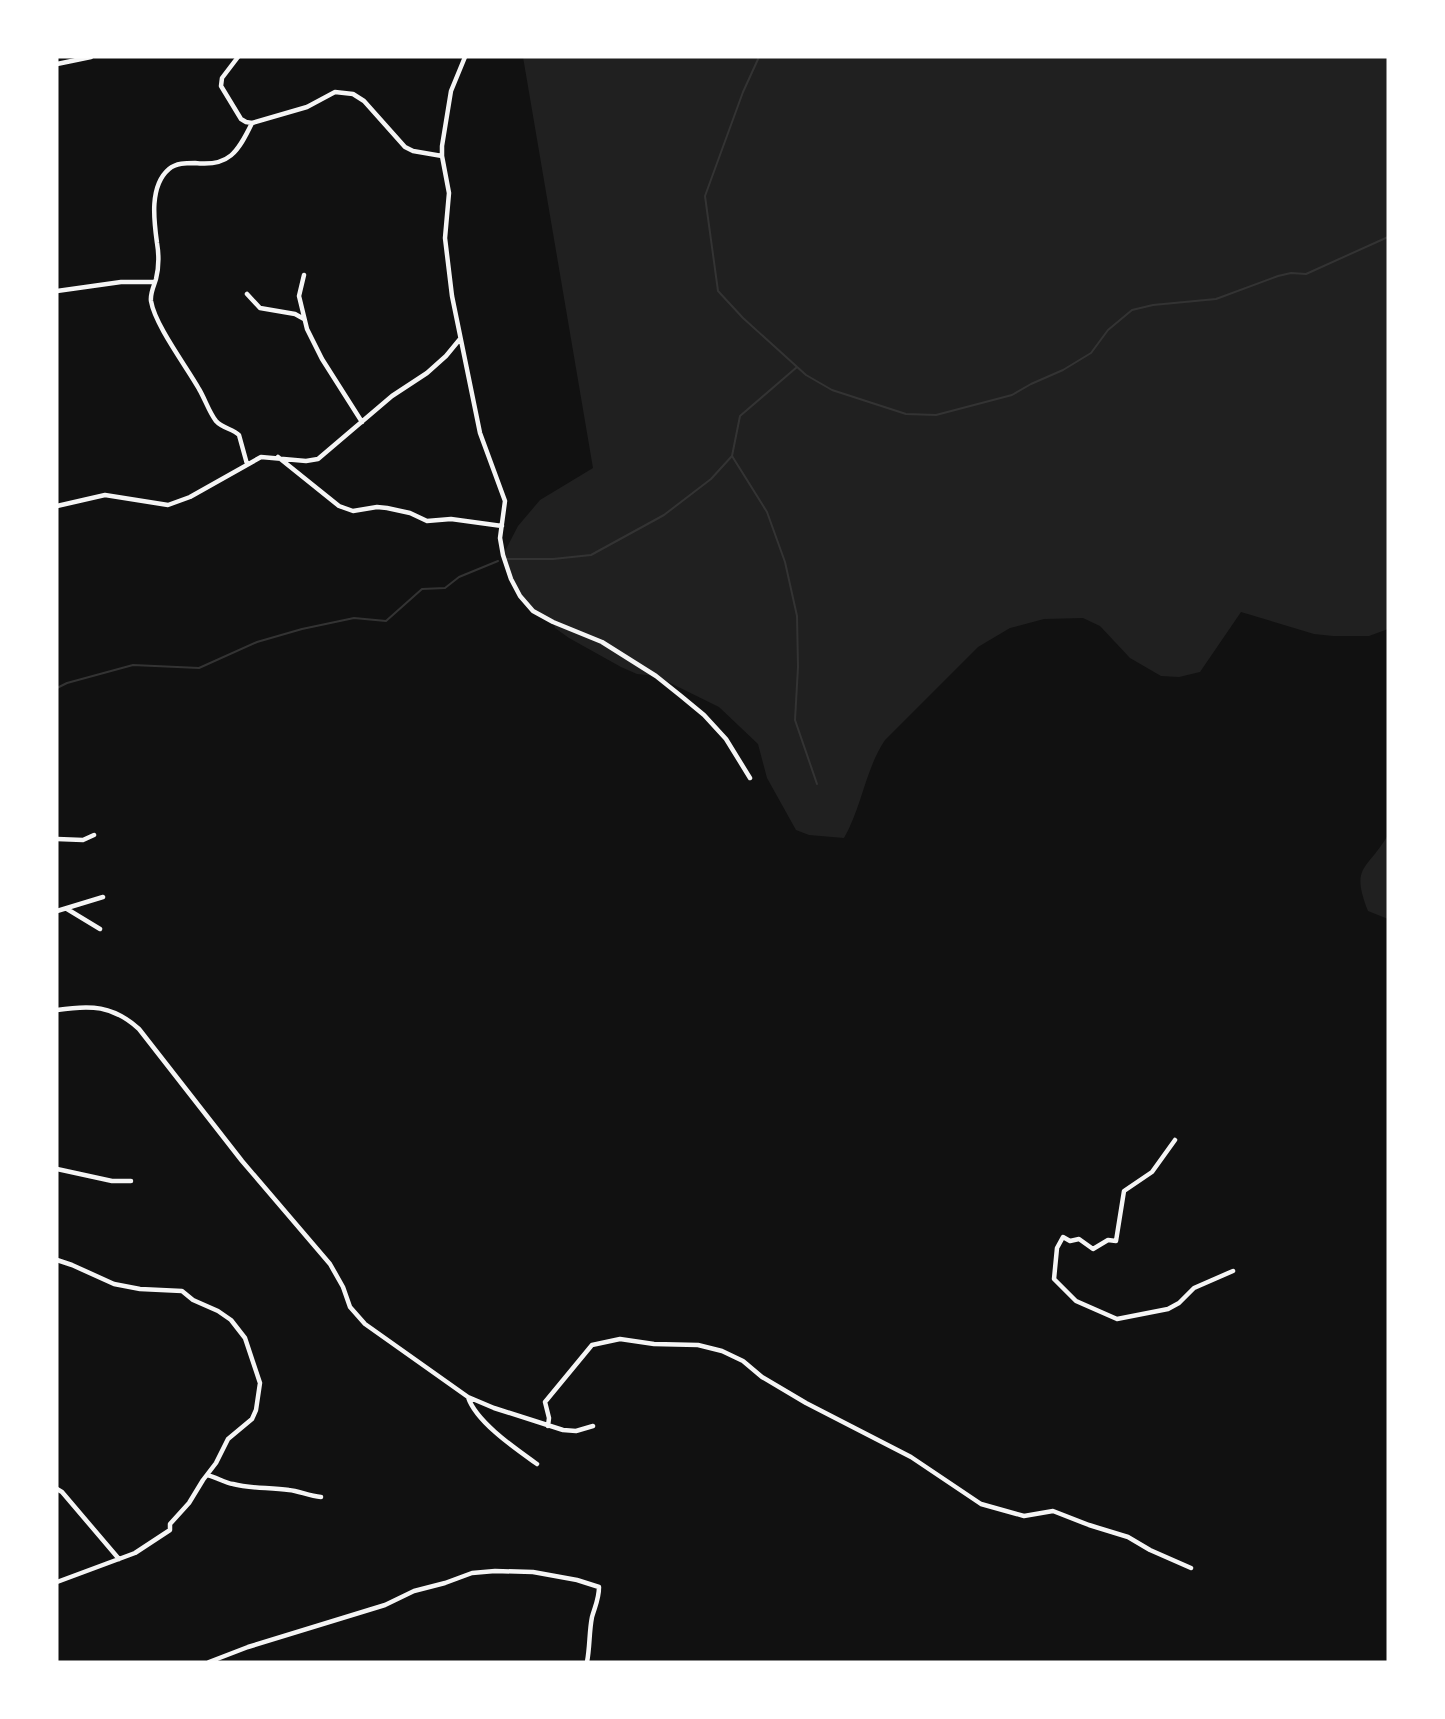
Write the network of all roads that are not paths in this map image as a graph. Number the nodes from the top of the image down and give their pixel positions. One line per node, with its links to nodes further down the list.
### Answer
1 (92, 57): 4 (street)
2 (238, 57): 5 (street)
3 (465, 57): 6 (street)
4 (57, 64)
5 (252, 123): 6 (street); 8 (street)
6 (442, 156): 12 (street)
7 (304, 275): 11 (street)
8 (155, 282): 9 (street); 15 (street)
9 (57, 291)
10 (247, 294): 11 (street)
11 (304, 319): 13 (street)
12 (460, 339): 13 (street); 17 (street)
13 (362, 422): 14 (street)
14 (278, 457): 15 (street); 17 (street)
15 (247, 464): 16 (street)
16 (57, 506)
17 (502, 526): 18 (street)
18 (750, 778)
19 (94, 835): 20 (street)
20 (57, 839)
21 (103, 897): 22 (street)
22 (67, 909): 23 (street); 24 (street)
23 (57, 911)
24 (100, 929)
25 (57, 1010): 31 (street)
26 (1175, 1140): 30 (street)
27 (57, 1170): 28 (street)
28 (131, 1181)
29 (57, 1260): 35 (street)
30 (1233, 1271)
31 (468, 1397): 32 (street); 34 (street)
32 (548, 1426): 33 (street); 39 (street)
33 (593, 1426)
34 (537, 1464)
35 (207, 1474): 37 (street); 38 (street)
36 (57, 1489): 38 (street)
37 (321, 1497)
38 (119, 1558): 40 (street)
39 (1191, 1568)
40 (57, 1582)
41 (209, 1662): 42 (street)
42 (587, 1662)

